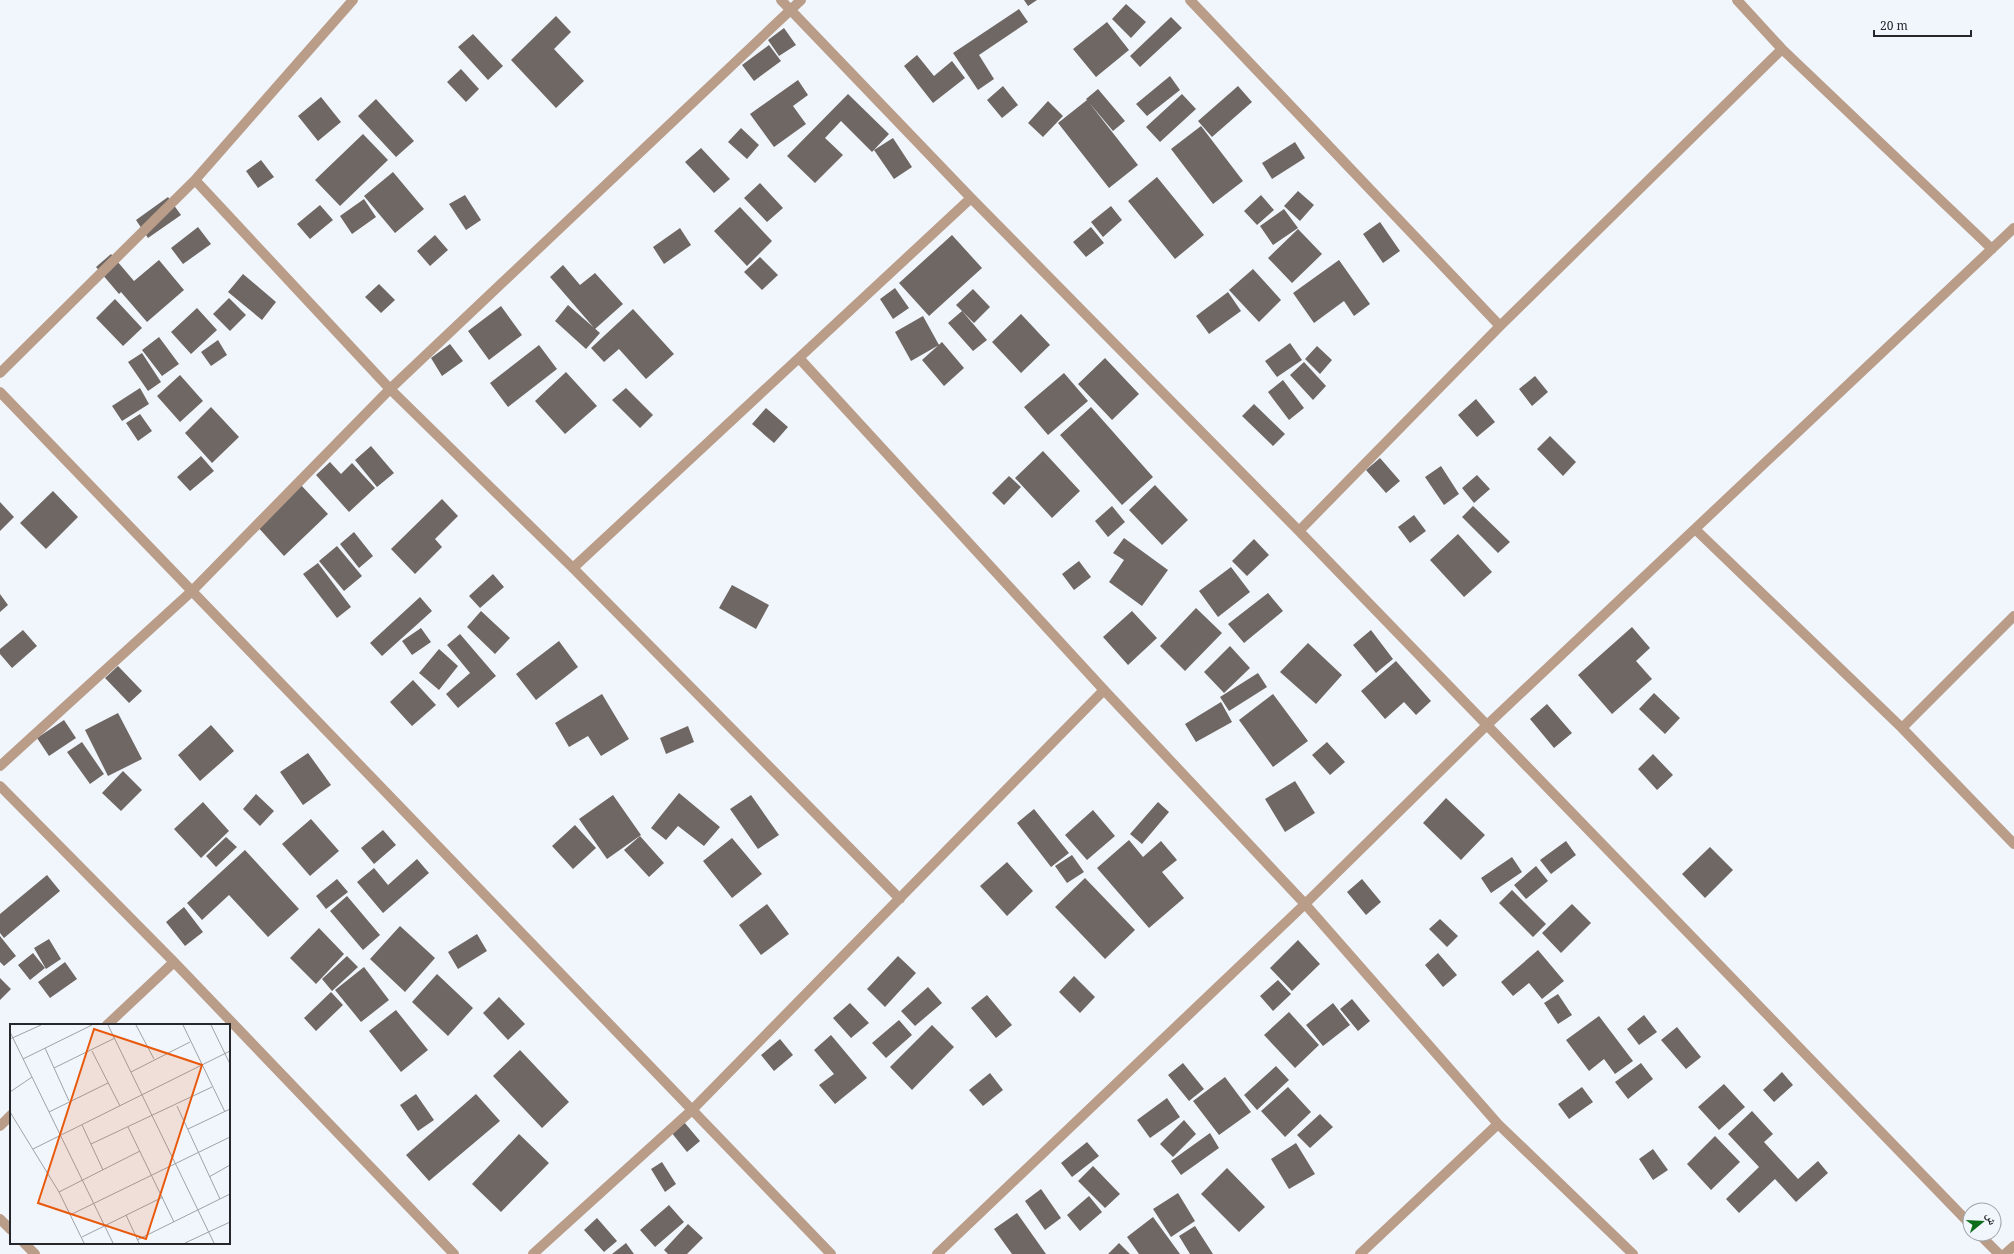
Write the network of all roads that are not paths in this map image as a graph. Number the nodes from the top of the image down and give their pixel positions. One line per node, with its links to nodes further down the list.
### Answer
1 (353, 0): 8 (street)
2 (781, 0): 6 (street)
3 (801, 0): 6 (street)
4 (1190, 0): 12 (street)
5 (1737, 0): 7 (street)
6 (791, 10): 9 (street); 15 (street)
7 (1782, 49): 11 (street); 12 (street)
8 (195, 180): 14 (street); 15 (street)
9 (971, 198): 13 (street); 18 (street)
10 (2014, 228): 11 (street)
11 (1992, 249): 17 (street)
12 (1500, 326): 18 (street)
13 (799, 358): 19 (street); 22 (street)
14 (0, 373)
15 (390, 390): 19 (street); 20 (street)
16 (0, 392): 20 (street)
17 (1695, 529): 23 (street); 24 (street)
18 (1299, 531): 23 (street)
19 (573, 568): 28 (street)
20 (192, 591): 25 (street); 32 (street)
21 (2014, 616): 24 (street)
22 (1104, 690): 28 (street); 29 (street)
23 (1487, 725): 29 (street); 36 (street)
24 (1902, 728): 27 (street)
25 (0, 766)
26 (0, 786): 30 (street)
27 (2014, 844)
28 (900, 898): 32 (street)
29 (1305, 904): 34 (street); 46 (street)
30 (174, 962): 31 (street); 43 (street)
31 (108, 1024)
32 (692, 1110): 44 (street); 45 (street)
33 (10, 1117): 35 (street)
34 (1498, 1124): 47 (street); 48 (street)
35 (0, 1126)
36 (1962, 1216)
37 (0, 1219): 38 (street)
38 (10, 1229)
39 (1987, 1242): 49 (street)
40 (25, 1244): 42 (street)
41 (2014, 1246): 50 (street)
42 (35, 1254)
43 (454, 1254)
44 (533, 1254)
45 (831, 1254)
46 (937, 1254)
47 (1360, 1254)
48 (1633, 1254)
49 (1999, 1254)
50 (2005, 1254)

